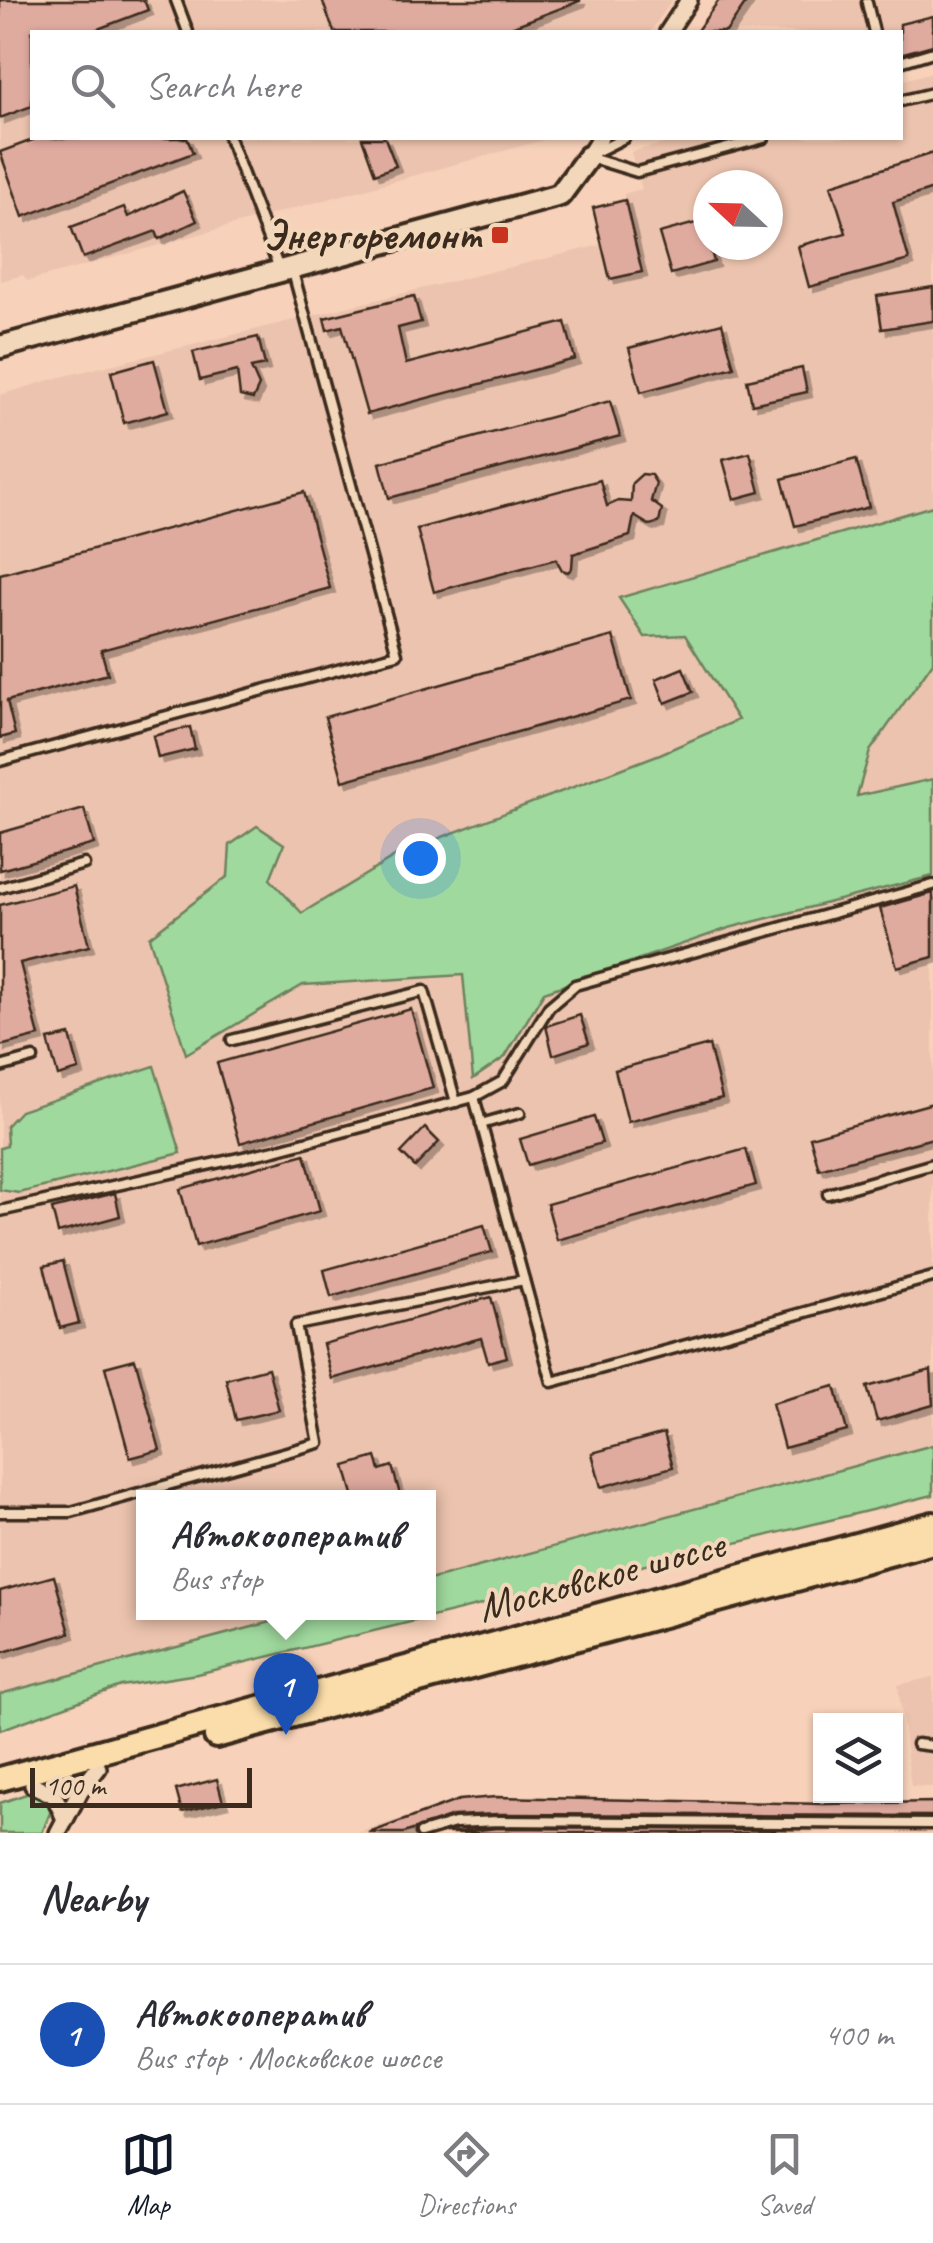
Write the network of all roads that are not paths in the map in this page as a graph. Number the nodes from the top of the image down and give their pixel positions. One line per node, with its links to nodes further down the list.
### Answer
1 (176, 0): 4 (lane)
2 (689, 0): 5 (street)
3 (868, 3): 6 (lane)
4 (187, 30)
5 (669, 30)
6 (874, 30)
7 (933, 52): 8 (lane)
8 (903, 61)
9 (933, 93): 10 (lane)
10 (903, 100)
11 (230, 140): 16 (lane)
12 (599, 140): 15 (street)
13 (620, 140): 15 (lane)
14 (757, 140): 15 (lane)
15 (588, 157): 16 (street)
16 (286, 269): 17 (street); 18 (lane)
17 (0, 347)
18 (0, 760)
19 (84, 864): 21 (lane)
20 (933, 885): 25 (lane)
21 (0, 888)
22 (232, 1040): 26 (lane)
23 (34, 1058): 24 (lane)
24 (0, 1068)
25 (474, 1097): 26 (lane); 28 (lane)
26 (456, 1102): 31 (lane)
27 (520, 1113): 28 (lane)
28 (481, 1124): 33 (lane)
29 (933, 1164): 30 (lane)
30 (828, 1194)
31 (0, 1212)
32 (933, 1276): 33 (lane)
33 (524, 1280): 34 (lane)
34 (150, 1490)
35 (136, 1494): 36 (lane)
36 (0, 1512)
37 (933, 1524): 42 (main road, Московское шоссе)
38 (933, 1542): 41 (main road, Московское шоссе)
39 (917, 1744): 40 (lane)
40 (933, 1746)
41 (98, 1768): 43 (main road, Московское шоссе); 46 (street)
42 (0, 1778)
43 (33, 1786): 44 (main road, Московское шоссе); 46 (street)
44 (0, 1794)
45 (933, 1824): 47 (lane)
46 (61, 1825)
47 (421, 1833)

